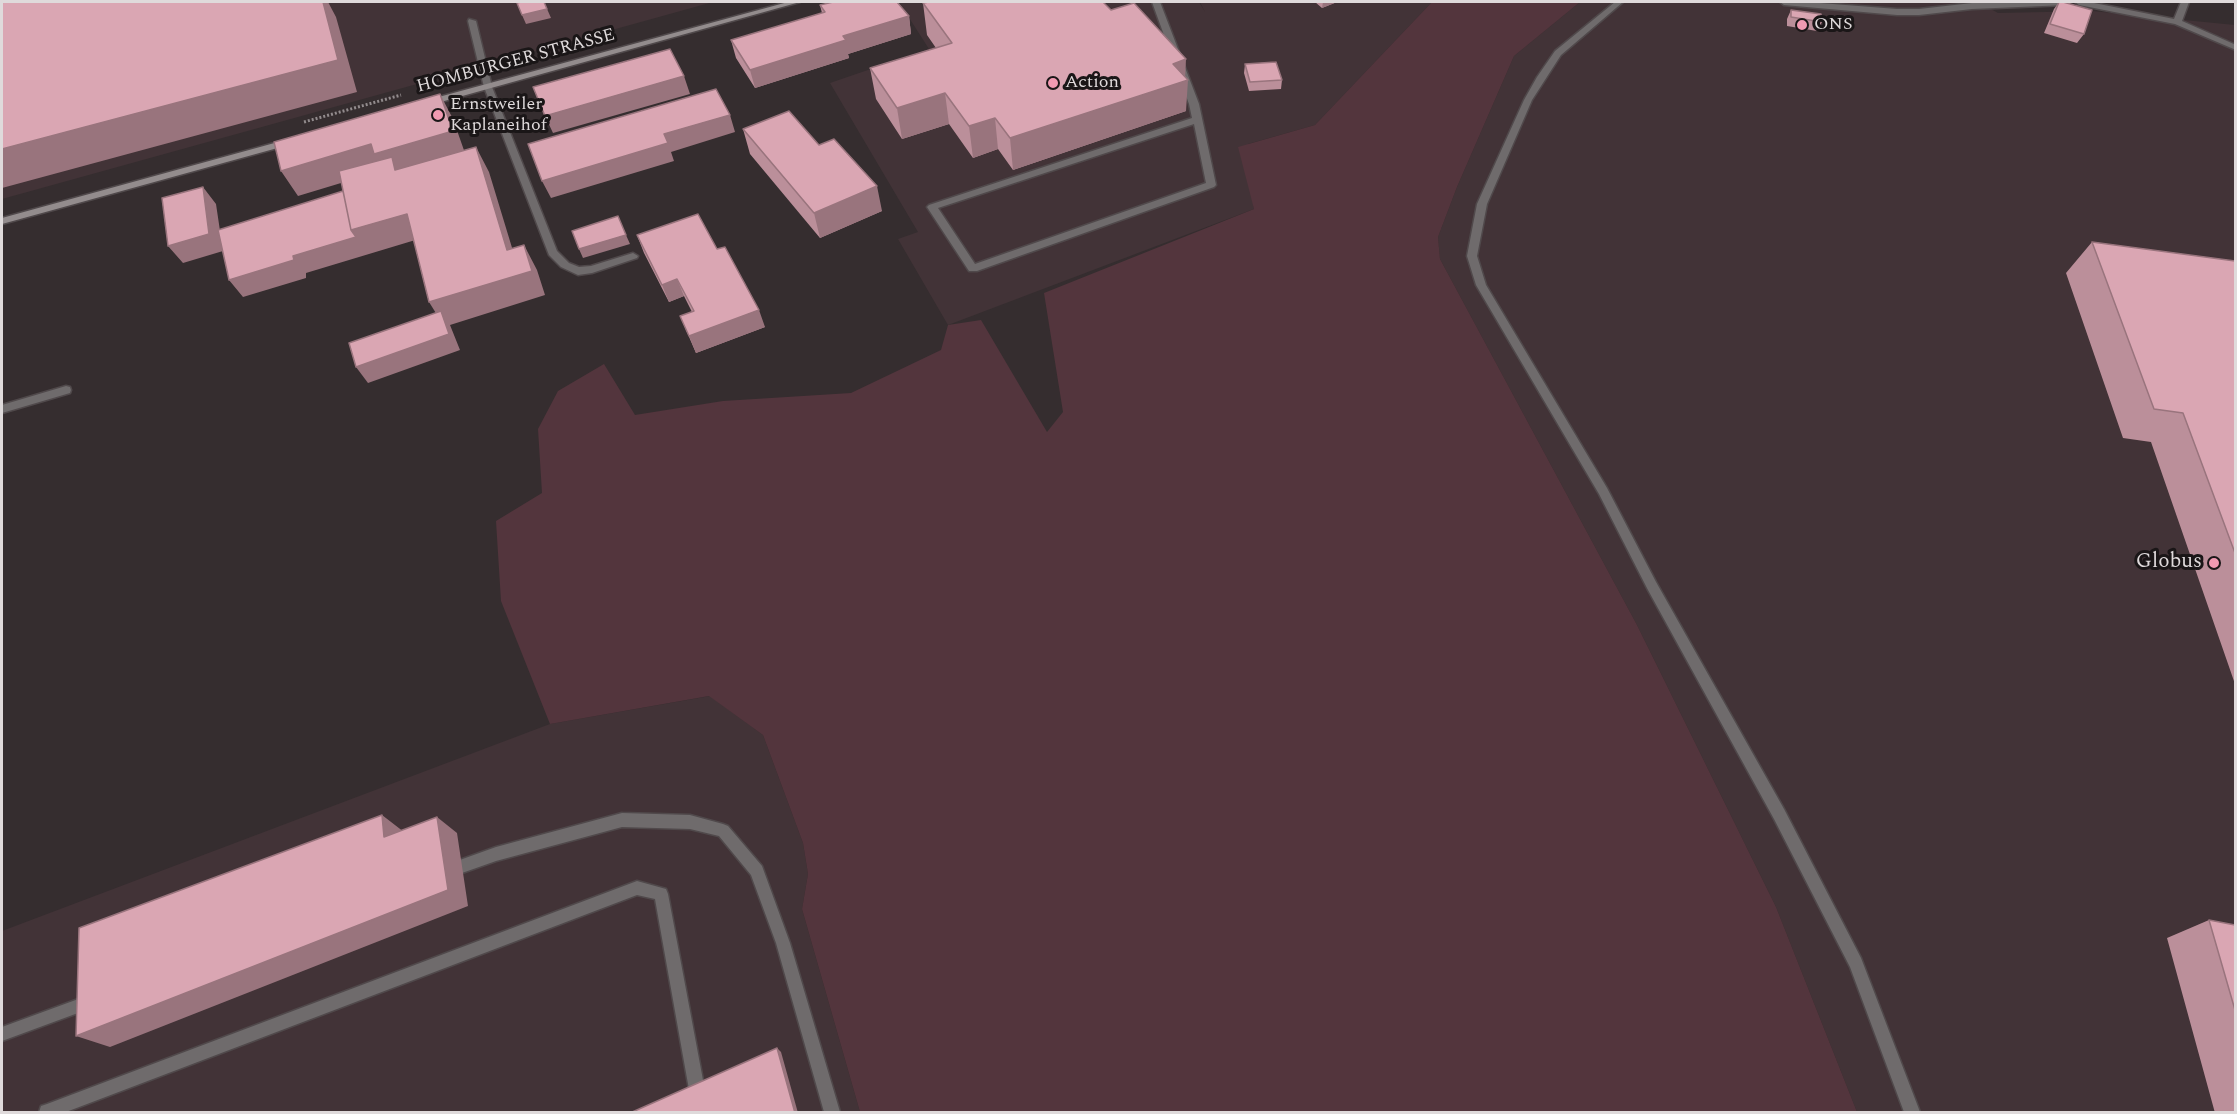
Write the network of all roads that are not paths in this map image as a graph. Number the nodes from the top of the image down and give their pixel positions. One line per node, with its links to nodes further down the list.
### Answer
1 (796, 2): 13 (main road, HOMBURGER STRASSE)
2 (1156, 2): 15 (lane)
3 (1619, 2): 27 (lane)
4 (1784, 2): 9 (lane)
5 (1954, 2): 9 (lane)
6 (2066, 2): 9 (lane)
7 (2079, 2): 11 (lane)
8 (2185, 2): 11 (lane)
9 (1972, 6)
10 (472, 21): 13 (lane)
11 (2178, 22): 12 (lane)
12 (2235, 48)
13 (488, 87): 14 (main road, HOMBURGER STRASSE); 18 (lane)
14 (420, 105)
15 (1197, 120): 15 (lane)
16 (296, 140): 17 (main road)
17 (2, 221)
18 (633, 256)
19 (66, 390): 20 (lane)
20 (2, 409)
21 (462, 866): 26 (lane)
22 (110, 994): 23 (lane)
23 (2, 1034)
24 (47, 1113): 25 (lane)
25 (701, 1113)
26 (832, 1113)
27 (1912, 1113)

